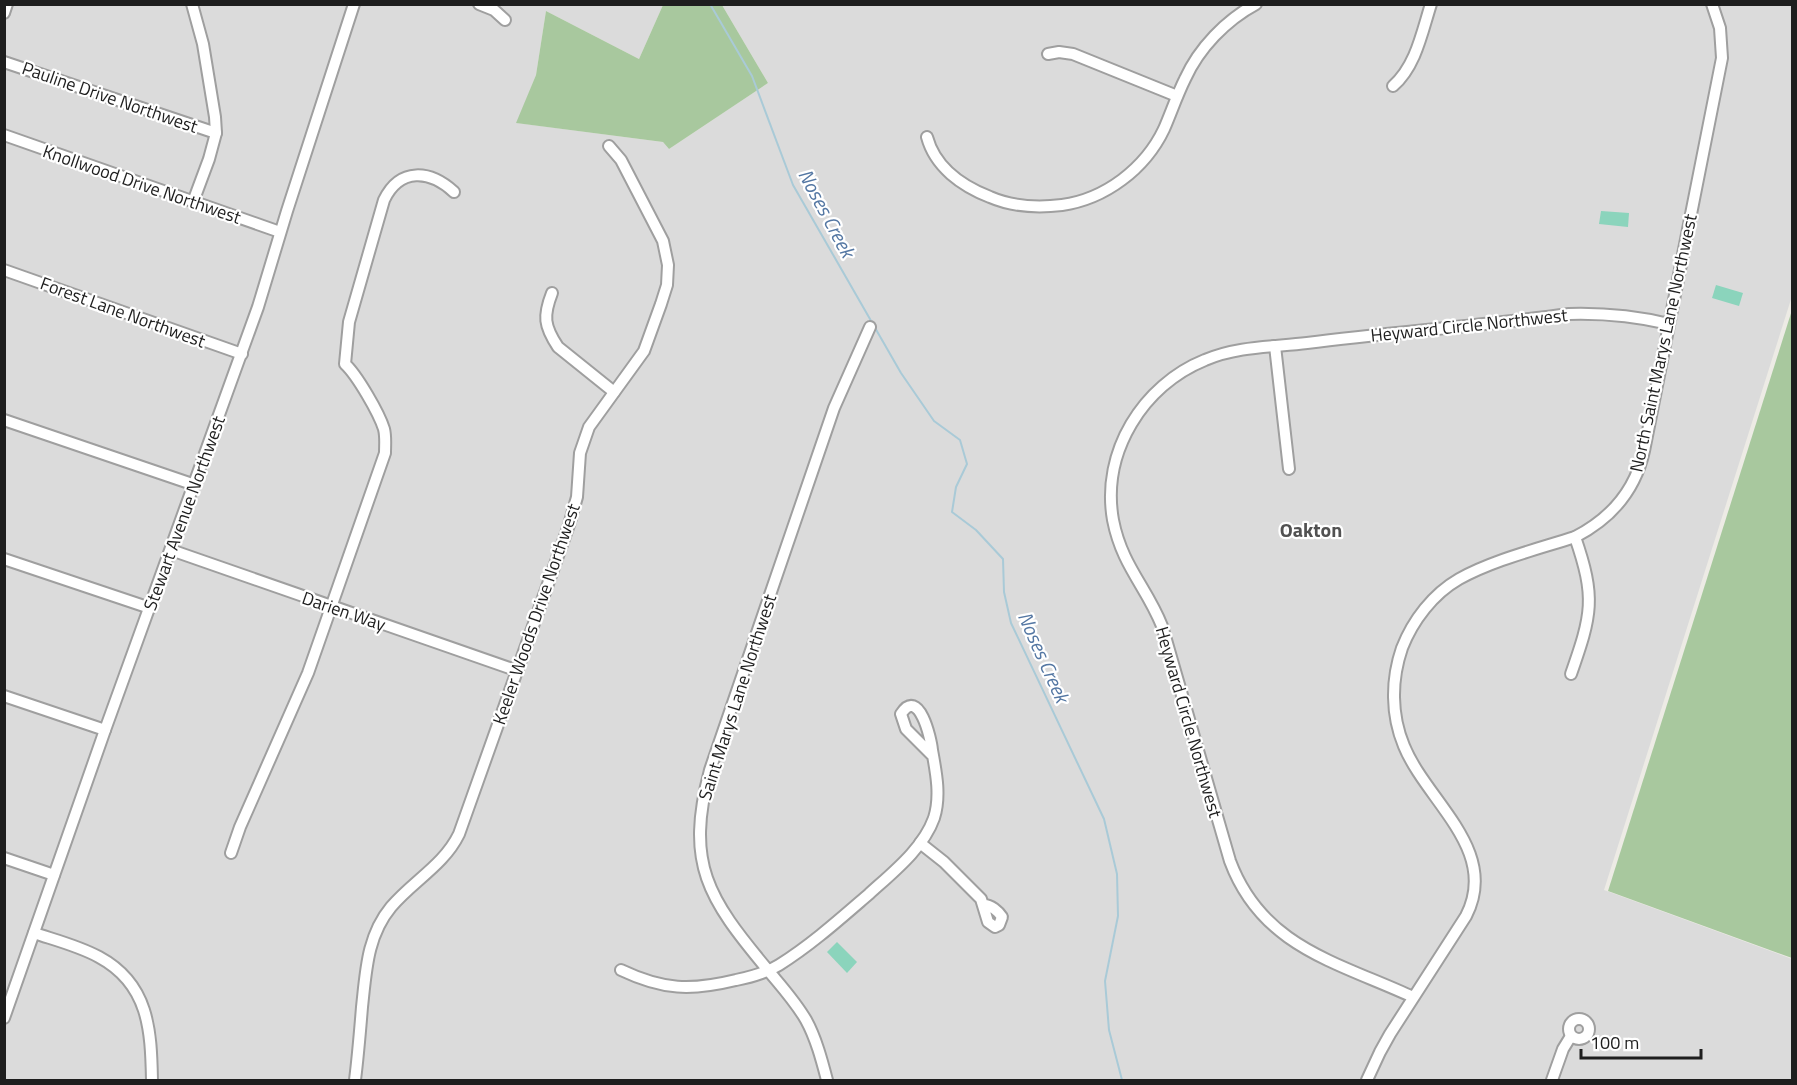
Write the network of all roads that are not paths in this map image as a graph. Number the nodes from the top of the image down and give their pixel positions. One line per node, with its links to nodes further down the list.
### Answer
1 (7, 4): 8 (street)
2 (192, 4): 14 (street)
3 (354, 4): 20 (street, Stewart Avenue Northwest)
4 (480, 4): 9 (street)
5 (1256, 4): 13 (street)
6 (1431, 4): 12 (street)
7 (1712, 4): 23 (street, North Saint Marys Lane Northwest)
8 (4, 13)
9 (505, 20)
10 (1048, 54): 13 (street)
11 (4, 62): 14 (street, Pauline Drive Northwest)
12 (1394, 86)
13 (1177, 96): 16 (street)
14 (216, 133): 19 (street)
15 (4, 135): 19 (street, Knollwood Drive Northwest)
16 (927, 137)
17 (609, 147): 27 (street, Keeler Woods Drive Northwest)
18 (454, 192): 34 (street)
19 (193, 202): 20 (street, Knollwood Drive Northwest)
20 (280, 232): 26 (street, Stewart Avenue Northwest)
21 (4, 270): 26 (street, Forest Lane Northwest)
22 (552, 293): 27 (street)
23 (1669, 324): 25 (street, Heyward Circle Northwest); 31 (street, North Saint Marys Lane Northwest)
24 (870, 327): 48 (street, Saint Marys Lane Northwest)
25 (1275, 346): 29 (street); 49 (street, Heyward Circle Northwest)
26 (242, 354): 30 (street, Stewart Avenue Northwest)
27 (614, 392): 36 (street, Keeler Woods Drive Northwest)
28 (4, 420): 30 (street)
29 (1289, 469)
30 (195, 485): 32 (street, Stewart Avenue Northwest)
31 (1575, 537): 37 (street); 49 (street, North Saint Marys Lane Northwest)
32 (171, 550): 34 (street, Darien Way); 35 (street, Stewart Avenue Northwest)
33 (4, 559): 35 (street)
34 (332, 606): 36 (street, Darien Way); 42 (street)
35 (150, 608): 39 (street, Stewart Avenue Northwest)
36 (518, 671): 53 (street, Keeler Woods Drive Northwest)
37 (1571, 674)
38 (4, 696): 39 (street)
39 (105, 730): 44 (street, Stewart Avenue Northwest)
40 (933, 756): 41 (street)
41 (920, 843): 45 (street); 48 (street)
42 (231, 853)
43 (4, 858): 44 (street)
44 (54, 875): 46 (street, Stewart Avenue Northwest)
45 (984, 905)
46 (34, 933): 50 (street, Stewart Avenue Northwest); 52 (street)
47 (621, 970): 48 (street)
48 (768, 971): 54 (street, Saint Marys Lane Northwest)
49 (1413, 997): 55 (street, North Saint Marys Lane Northwest)
50 (4, 1017)
51 (1571, 1036): 56 (street)
52 (152, 1080)
53 (355, 1080)
54 (827, 1080)
55 (1367, 1080)
56 (1552, 1080)

